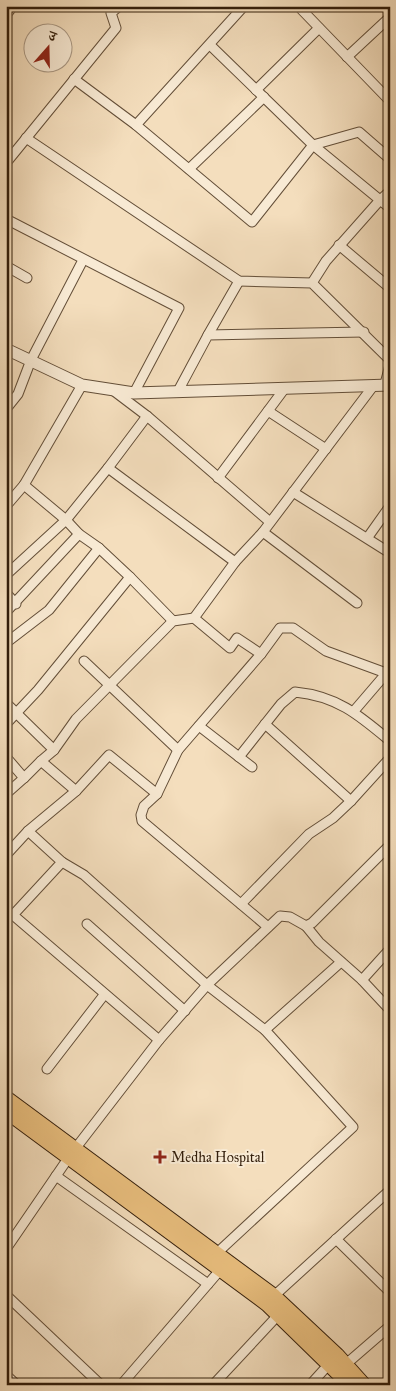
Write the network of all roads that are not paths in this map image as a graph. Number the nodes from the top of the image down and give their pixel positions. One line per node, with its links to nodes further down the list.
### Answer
1 (13, 6): 5 (street)
2 (119, 6): 10 (street)
3 (244, 6): 8 (street)
4 (301, 7): 7 (street)
5 (6, 15)
6 (390, 17): 9 (street)
7 (319, 28): 9 (street); 11 (street)
8 (210, 44): 11 (street); 14 (street)
9 (347, 57): 13 (street)
10 (74, 79): 14 (street); 15 (street)
11 (256, 90): 12 (street)
12 (264, 98): 16 (street); 19 (street)
13 (390, 101)
14 (136, 125): 19 (street)
15 (26, 138): 18 (street); 28 (street)
16 (313, 145): 17 (street); 19 (street); 21 (street)
17 (390, 158)
18 (6, 163)
19 (189, 169)
20 (390, 191): 21 (street)
21 (380, 200): 22 (street); 24 (street)
22 (390, 208)
23 (6, 220): 25 (street)
24 (339, 245): 29 (street); 30 (street)
25 (82, 260): 34 (street); 42 (street)
26 (6, 266): 27 (street)
27 (28, 278)
28 (239, 281): 29 (street); 32 (street)
29 (312, 282): 31 (street)
30 (390, 288)
31 (364, 332): 32 (street); 35 (street)
32 (208, 335): 40 (street)
33 (6, 349): 34 (street)
34 (31, 360): 37 (street); 43 (street)
35 (390, 360)
36 (390, 365): 38 (street)
37 (82, 385): 41 (street); 49 (street)
38 (383, 385): 39 (street); 46 (street)
39 (285, 388): 40 (street); 44 (street)
40 (178, 390): 42 (street)
41 (114, 391): 42 (street); 45 (street)
42 (134, 393)
43 (6, 409)
44 (268, 411): 46 (street); 48 (street)
45 (147, 416): 47 (street); 48 (street)
46 (326, 449): 50 (street)
47 (108, 468): 53 (street); 60 (street)
48 (218, 478): 54 (street)
49 (24, 485): 51 (street); 53 (street)
50 (293, 492): 54 (street); 57 (street)
51 (6, 506)
52 (390, 506): 57 (street)
53 (66, 520): 56 (street); 61 (street)
54 (270, 522): 55 (street)
55 (263, 532): 60 (street); 64 (street)
56 (79, 534): 58 (street); 65 (street)
57 (368, 537): 59 (street)
58 (99, 548): 62 (street); 69 (street)
59 (390, 553)
60 (235, 562): 67 (street)
61 (6, 575)
62 (130, 577): 68 (street); 76 (street)
63 (6, 593): 65 (street)
64 (357, 603)
65 (16, 604): 66 (street)
66 (6, 612)
67 (194, 618): 68 (street); 70 (street)
68 (174, 621): 73 (street)
69 (6, 643)
70 (261, 654): 72 (street); 79 (street)
71 (84, 661): 73 (street)
72 (388, 671): 75 (street)
73 (109, 686): 81 (street); 82 (street)
74 (6, 703): 76 (street)
75 (354, 711): 78 (street); 80 (street)
76 (16, 714): 77 (street); 81 (street)
77 (6, 724)
78 (265, 724): 84 (street); 92 (street)
79 (199, 726): 82 (street); 84 (street)
80 (390, 741)
81 (54, 750): 86 (street)
82 (178, 750): 91 (street)
83 (6, 757): 88 (street)
84 (239, 757): 87 (street)
85 (390, 758): 92 (street)
86 (41, 761): 88 (street); 89 (street)
87 (252, 767)
88 (24, 778): 90 (street)
89 (76, 791): 91 (street); 93 (street)
90 (6, 794)
91 (156, 794): 97 (street)
92 (351, 801): 97 (street)
93 (28, 831): 95 (street); 96 (street)
94 (390, 845): 100 (street)
95 (7, 853)
96 (62, 862): 98 (street); 105 (street)
97 (241, 904): 101 (street)
98 (9, 914): 106 (street)
99 (88, 924): 108 (street)
100 (306, 926): 101 (street); 103 (street)
101 (268, 927): 105 (street)
102 (390, 949): 104 (street)
103 (341, 962): 104 (street); 109 (street)
104 (362, 980): 107 (street)
105 (208, 985): 108 (street); 109 (street)
106 (104, 995): 110 (street); 111 (street)
107 (390, 1010)
108 (185, 1011): 110 (street)
109 (265, 1030): 119 (street)
110 (159, 1040): 114 (street)
111 (48, 1069)
112 (6, 1098): 114 (main road)
113 (6, 1111): 114 (main road)
114 (72, 1153): 115 (street); 119 (main road); 120 (main road)
115 (56, 1176): 118 (street); 121 (street)
116 (390, 1190): 117 (street)
117 (336, 1239): 122 (street); 124 (street)
118 (6, 1249)
119 (217, 1253): 124 (main road)
120 (222, 1269): 121 (street); 125 (main road)
121 (208, 1284): 132 (street)
122 (390, 1292)
123 (6, 1295): 131 (street)
124 (274, 1296): 125 (main road)
125 (282, 1310): 127 (main road); 128 (main road); 133 (street)
126 (390, 1326): 128 (street)
127 (330, 1363): 134 (street); 135 (main road)
128 (345, 1365): 136 (main road)
129 (6, 1375): 130 (street)
130 (17, 1385)
131 (101, 1385)
132 (121, 1385)
133 (213, 1385)
134 (310, 1385)
135 (350, 1385)
136 (364, 1385)

